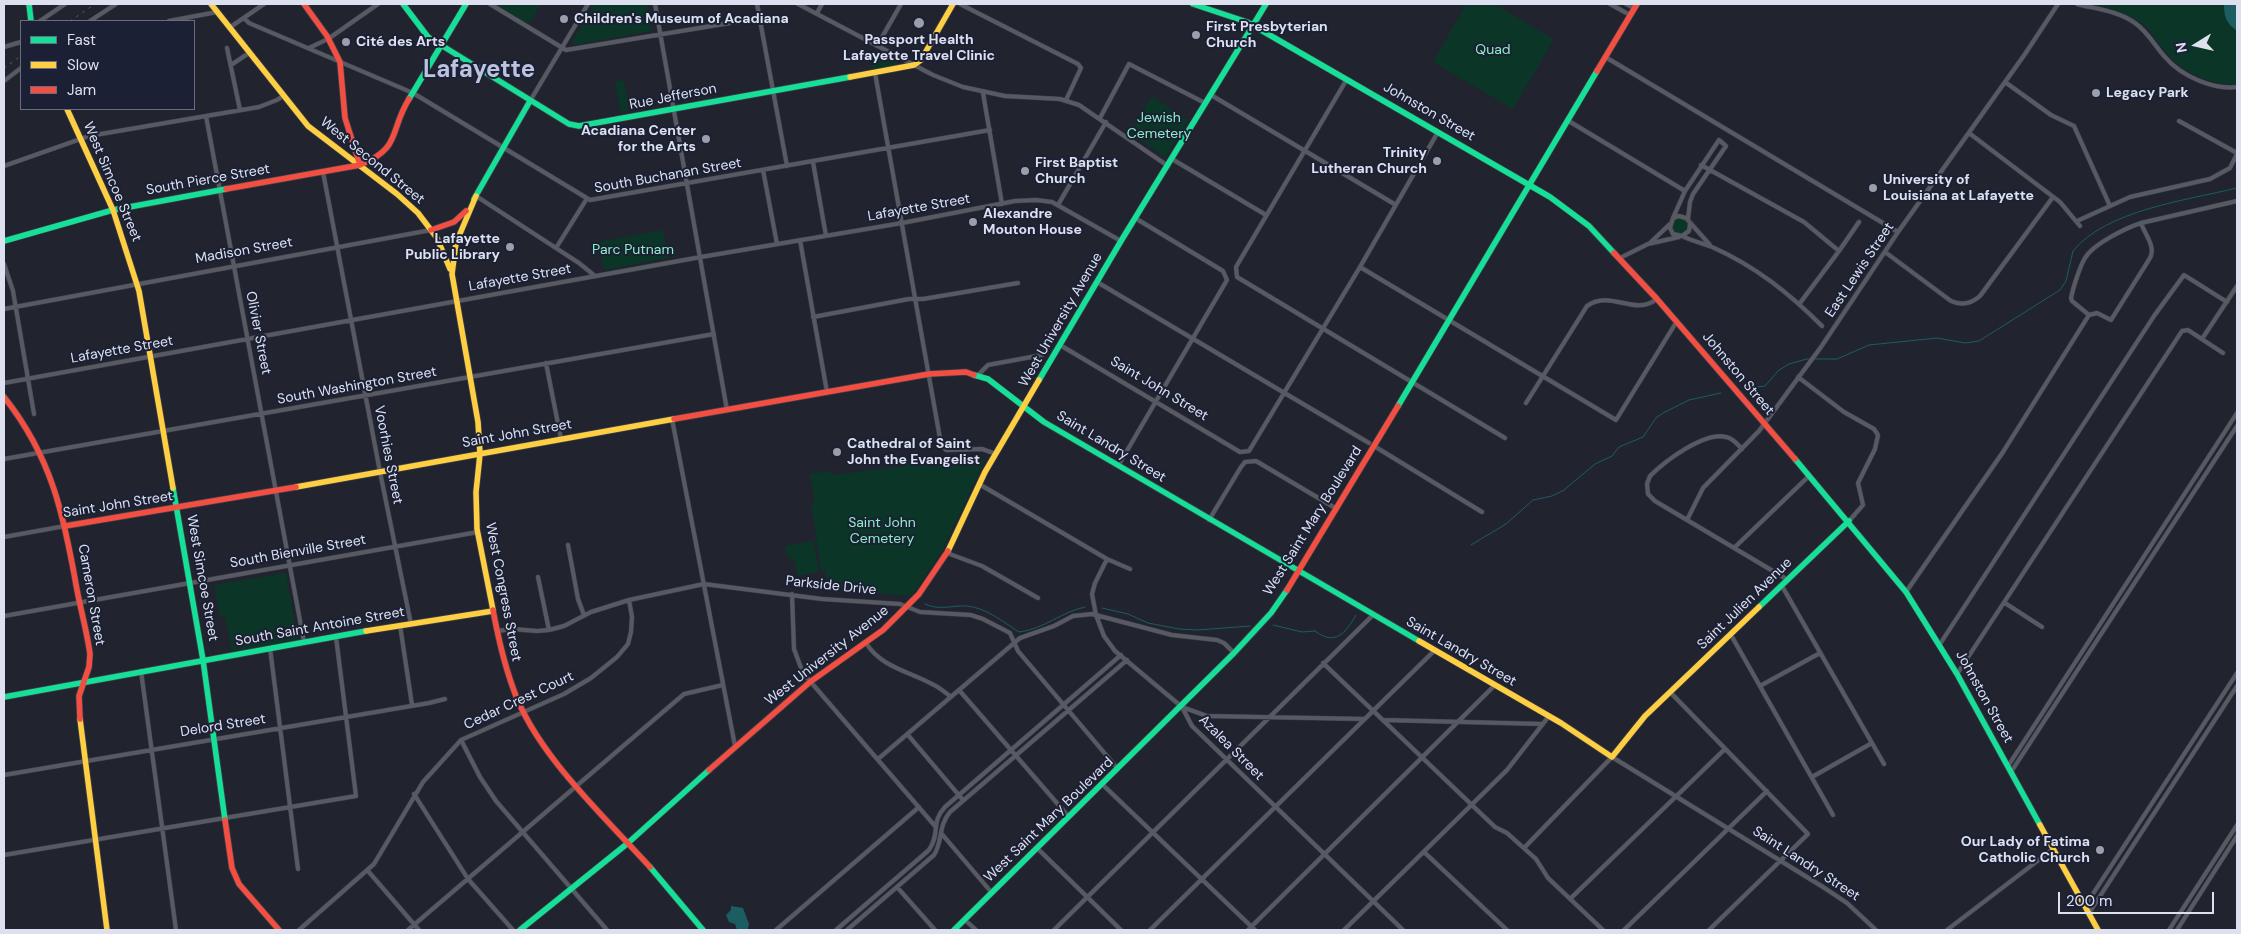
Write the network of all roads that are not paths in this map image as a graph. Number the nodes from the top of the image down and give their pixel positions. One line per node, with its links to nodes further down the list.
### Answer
1 (28, 4): 31 (street)
2 (65, 4): 32 (street)
3 (116, 4): 33 (street)
4 (211, 4): 26 (street, West Second Street)
5 (264, 4): 29 (street)
6 (304, 4): 38 (street)
7 (378, 4): 38 (street)
8 (403, 4): 40 (street, Rue Jefferson)
9 (466, 4): 40 (street, South Pierce Street)
10 (490, 4): 45 (street)
11 (588, 4): 45 (street)
12 (655, 4): 37 (street)
13 (757, 4): 30 (street)
14 (798, 4): 27 (street)
15 (822, 4): 27 (street)
16 (902, 4): 41 (street)
17 (953, 4): 50 (street)
18 (960, 4): 62 (street)
19 (1193, 4): 35 (street, Johnston Street)
20 (1266, 4): 35 (street, West University Avenue)
21 (1610, 4): 28 (street)
22 (1626, 4): 25 (street)
23 (2058, 4): 55 (street, East Lewis Street)
24 (2077, 4): 56 (street)
25 (1636, 6): 28 (street, West Saint Mary Boulevard)
26 (217, 12): 34 (street); 36 (street, West Second Street)
27 (817, 14): 41 (street)
28 (1630, 15): 47 (street, West Saint Mary Boulevard)
29 (244, 18): 36 (street); 44 (street, South Buchanan Street)
30 (760, 18): 37 (street); 57 (street)
31 (31, 20)
32 (41, 20)
33 (92, 20)
34 (175, 20)
35 (1254, 25): 53 (street, Johnston Street); 60 (street, West University Avenue)
36 (229, 28): 46 (street, West Second Street)
37 (661, 35): 45 (street); 65 (street)
38 (328, 39): 44 (street); 48 (street)
39 (20, 42): 42 (street)
40 (441, 45): 58 (street, South Pierce Street); 63 (street, Rue Jefferson)
41 (878, 46): 50 (street)
42 (4, 47)
43 (227, 48): 49 (street)
44 (309, 48): 48 (street, South Buchanan Street)
45 (562, 49): 63 (street)
46 (249, 53): 49 (street); 61 (street, West Second Street)
47 (1607, 58): 70 (street, West Saint Mary Boulevard); 116 (street)
48 (340, 61): 58 (street, South Buchanan Street); 83 (street)
49 (231, 65): 67 (street)
50 (914, 65): 52 (street, Rue Jefferson); 59 (street)
51 (20, 69): 54 (street)
52 (875, 74): 57 (street, Rue Jefferson); 78 (street)
53 (1347, 79): 74 (street, Johnston Street); 79 (street)
54 (4, 80)
55 (2005, 82): 75 (street, East Lewis Street); 102 (street)
56 (2237, 87)
57 (774, 92): 65 (street, Rue Jefferson); 86 (street)
58 (413, 93): 77 (street, South Buchanan Street); 83 (street, South Pierce Street)
59 (983, 93): 62 (street); 73 (street)
60 (1210, 94): 64 (street, West University Avenue); 79 (street)
61 (283, 96): 67 (street); 83 (street, West Second Street)
62 (1066, 100): 69 (street)
63 (530, 101): 65 (street, Rue Jefferson); 77 (street)
64 (1205, 103): 69 (street); 81 (street, West University Avenue)
65 (674, 109): 91 (street)
66 (67, 110): 76 (street, West Simcoe Street)
67 (240, 110): 68 (street)
68 (206, 116): 76 (street); 93 (street, Olivier Street)
69 (1100, 118): 72 (street)
70 (1567, 120): 92 (street, West Saint Mary Boulevard); 94 (street)
71 (2179, 121): 80 (street)
72 (1106, 122): 87 (street); 100 (street)
73 (990, 130): 78 (street, South Buchanan Street); 99 (street)
74 (1438, 132): 92 (street, Johnston Street); 101 (street)
75 (1968, 133): 96 (street); 116 (street, East Lewis Street)
76 (81, 138): 85 (street); 103 (street, West Simcoe Street)
77 (503, 148): 95 (street); 97 (street, South Buchanan Street)
78 (888, 148): 82 (street, South Buchanan Street); 110 (street)
79 (1304, 150): 101 (street); 104 (street)
80 (2237, 153): 102 (street)
81 (1172, 159): 87 (street, West University Avenue); 104 (street)
82 (813, 162): 86 (street, South Buchanan Street); 117 (street)
83 (360, 165): 90 (street, South Pierce Street); 115 (street, West Second Street)
84 (1701, 165): 89 (street); 89 (street); 94 (street)
85 (4, 166)
86 (787, 166): 88 (street, South Buchanan Street)
87 (1168, 166): 105 (street, West University Avenue)
88 (764, 170): 91 (street, South Buchanan Street); 122 (street)
89 (1709, 170): 107 (street); 127 (street)
90 (323, 172): 93 (street, South Pierce Street); 124 (street, Voorhies Street)
91 (687, 184): 97 (street, South Buchanan Street); 129 (street)
92 (1528, 184): 130 (street, Johnston Street); 149 (street, West Saint Mary Boulevard)
93 (220, 190): 103 (street, South Pierce Street); 132 (street, Olivier Street)
94 (1685, 191): 106 (street)
95 (476, 196): 115 (street, Madison Street); 126 (street); 134 (street, West Congress Street)
96 (2053, 197): 109 (street); 128 (street)
97 (586, 200): 126 (street)
98 (2237, 201): 111 (street)
99 (1002, 204): 100 (street, Lafayette Street); 110 (street, Lafayette Street)
100 (1058, 205): 121 (street, Lafayette Street)
101 (1396, 205): 133 (street)
102 (2110, 206): 109 (street)
103 (113, 210): 120 (street, South Pierce Street); 137 (street, West Simcoe Street)
104 (1266, 215): 153 (street)
105 (1135, 218): 121 (street, West University Avenue); 156 (street)
106 (1674, 218): 107 (street); 112 (street)
107 (1688, 220): 113 (street)
108 (1858, 222): 127 (street)
109 (2077, 222): 114 (street)
110 (902, 223): 117 (street, Lafayette Street); 140 (street)
111 (2141, 223): 147 (street); 147 (street)
112 (1670, 224): 118 (street); 123 (street)
113 (1690, 224): 118 (street); 125 (street)
114 (2080, 226)
115 (431, 230): 124 (street, Madison Street); 134 (street, West Second Street)
116 (1898, 232): 128 (street, East Lewis Street)
117 (826, 236): 119 (street, Lafayette Street)
118 (1681, 236): 123 (street); 125 (street)
119 (800, 240): 122 (street, Lafayette Street); 148 (street)
120 (4, 241)
121 (1121, 241): 136 (street, West University Avenue)
122 (776, 244): 129 (street, Lafayette Street)
123 (1648, 244): 130 (street)
124 (336, 247): 132 (street, Madison Street); 150 (street, Voorhies Street)
125 (1712, 247): 144 (street)
126 (556, 248): 135 (street)
127 (1839, 251): 144 (street)
128 (1885, 252): 166 (street, East Lewis Street)
129 (700, 257): 135 (street, Lafayette Street); 154 (street)
130 (1620, 258): 141 (street, Johnston Street)
131 (4, 264): 145 (street)
132 (234, 266): 137 (street, Madison Street); 155 (street, Olivier Street)
133 (1360, 267): 149 (street); 153 (street)
134 (452, 274): 142 (street, West Congress Street)
135 (595, 276): 142 (street, Lafayette Street)
136 (1097, 282): 156 (street); 158 (street, West University Avenue)
137 (137, 283): 145 (street, Madison Street); 161 (street, West Simcoe Street)
138 (1018, 283): 140 (street)
139 (2237, 286): 143 (street)
140 (916, 299): 148 (street); 163 (street)
141 (1657, 299): 151 (street, Johnston Street); 165 (street)
142 (457, 301): 150 (street, Lafayette Street); 167 (street, West Congress Street)
143 (2227, 302): 157 (street); 250 (street)
144 (1800, 303): 152 (street)
145 (16, 306): 146 (street, Madison Street); 168 (street)
146 (4, 309)
147 (2089, 315): 226 (street)
148 (813, 317): 171 (street)
149 (1450, 321): 165 (street); 169 (street, West Saint Mary Boulevard)
150 (350, 322): 155 (street, Lafayette Street); 173 (street, Voorhies Street)
151 (1677, 322): 165 (street); 184 (street, Johnston Street)
152 (1822, 326)
153 (1323, 330): 169 (street); 172 (street)
154 (714, 334): 162 (street, South Washington Street); 178 (street)
155 (248, 339): 161 (street, Lafayette Street); 181 (street, Olivier Street)
156 (1193, 339): 172 (street); 175 (street)
157 (2202, 339): 159 (street); 231 (street)
158 (1060, 345): 175 (street, Saint John Street); 177 (street, West University Avenue)
159 (2223, 352)
160 (1042, 355): 164 (street)
161 (150, 356): 168 (street, Lafayette Street); 186 (street, West Simcoe Street)
162 (546, 363): 167 (street, South Washington Street); 188 (street)
163 (928, 374): 164 (street, Saint John Street); 171 (street, Saint John Street); 193 (street)
164 (978, 375): 177 (street, Saint John Street)
165 (1543, 377): 176 (street)
166 (1798, 377): 184 (street, East Lewis Street); 207 (street, Saint Julien Avenue)
167 (470, 378): 173 (street, South Washington Street); 192 (street, West Congress Street)
168 (28, 379): 170 (street, Lafayette Street); 180 (street)
169 (1412, 382): 187 (street); 189 (street, West Saint Mary Boulevard)
170 (4, 383)
171 (827, 392): 178 (street, Saint John Street)
172 (1285, 393): 175 (street, Saint John Street); 189 (street)
173 (365, 396): 181 (street, South Washington Street); 196 (street, Voorhies Street)
174 (4, 397): 191 (street, Cameron Street)
175 (1156, 402): 195 (street)
176 (1526, 403)
177 (1024, 407): 193 (street, West University Avenue); 195 (street, Saint Landry Street)
178 (727, 410): 182 (street, Saint John Street)
179 (2237, 413): 183 (street)
180 (34, 414)
181 (262, 414): 186 (street, South Washington Street); 200 (street, Olivier Street)
182 (672, 419): 188 (street, Saint John Street); 224 (street)
183 (2233, 420): 185 (street); 199 (street)
184 (1764, 424): 190 (street, East Lewis Street); 197 (street, Johnston Street)
185 (2237, 424): 201 (street)
186 (164, 432): 191 (street, South Washington Street); 202 (street, West Simcoe Street)
187 (1505, 438)
188 (561, 439): 192 (street, Saint John Street)
189 (1372, 444): 203 (street, West Saint Mary Boulevard); 204 (street)
190 (1742, 449): 206 (street, East Lewis Street); 206 (street)
191 (41, 452): 194 (street, South Washington Street); 208 (street, Cameron Street)
192 (480, 454): 196 (street, Saint John Street); 209 (street, West Congress Street)
193 (996, 454): 198 (street, West University Avenue)
194 (4, 459)
195 (1118, 466): 205 (street, Saint Landry Street)
196 (380, 472): 200 (street, Saint John Street); 212 (street, Voorhies Street)
197 (1809, 476): 207 (street, Johnston Street); 213 (street)
198 (978, 484): 214 (street, West University Avenue); 215 (street)
199 (2188, 488): 201 (street); 216 (street)
200 (276, 490): 202 (street, Saint John Street); 218 (street, Olivier Street)
201 (2194, 492): 217 (street)
202 (177, 508): 208 (street, Saint John Street); 223 (street, West Simcoe Street)
203 (1337, 509): 205 (street); 220 (street, West Saint Mary Boulevard)
204 (1482, 512)
205 (1210, 520): 220 (street, Saint Landry Street)
206 (1687, 520): 213 (street)
207 (1849, 521): 222 (street, Saint Julien Avenue); 226 (street, Johnston Street)
208 (65, 526): 210 (street, Saint John Street); 230 (street, Cameron Street)
209 (478, 532): 212 (street, South Bienville Street); 233 (street, West Congress Street)
210 (4, 537)
211 (568, 545): 234 (street)
212 (396, 547): 218 (street, South Bienville Street); 238 (street, Voorhies Street)
213 (1734, 548): 222 (street)
214 (947, 553): 228 (street); 232 (street, West University Avenue)
215 (1107, 559): 219 (street); 235 (street, Azalea Street)
216 (2142, 560): 217 (street); 241 (street)
217 (2148, 564): 244 (street)
218 (289, 565): 223 (street, South Bienville Street); 247 (street, Olivier Street)
219 (1130, 569)
220 (1299, 573): 236 (street, Saint Landry Street); 253 (street, West Saint Mary Boulevard)
221 (538, 577): 242 (street)
222 (1788, 580): 225 (street, Saint Julien Avenue)
223 (190, 583): 230 (street, South Bienville Street); 256 (street, West Simcoe Street)
224 (704, 584): 227 (street, Parkside Drive); 229 (street, Parkside Drive); 264 (street)
225 (1782, 586): 245 (street, Saint Julien Avenue); 254 (street)
226 (1906, 592): 250 (street, Johnston Street)
227 (792, 594): 232 (street, Parkside Drive); 262 (street)
228 (1038, 598)
229 (629, 600): 234 (street, Parkside Drive); 280 (street, Cedar Crest Court)
230 (80, 602): 237 (street, South Bienville Street); 263 (street, Cameron Street)
231 (2005, 603): 240 (street); 261 (street)
232 (908, 607): 248 (street, West University Avenue); 249 (street, Parkside Drive)
233 (493, 611): 238 (street, South Saint Antoine Street); 243 (street, West Congress Street)
234 (584, 615): 242 (street, Parkside Drive)
235 (1096, 615): 249 (street); 253 (street); 255 (street, Azalea Street)
236 (1373, 615): 252 (street, Saint Landry Street); 258 (street)
237 (4, 616)
238 (411, 624): 239 (street, South Saint Antoine Street)
239 (400, 625): 246 (street, South Saint Antoine Street); 275 (street)
240 (2042, 627)
241 (2097, 629): 244 (street); 272 (street)
242 (550, 630): 243 (street, Parkside Drive)
243 (497, 631): 280 (street, West Congress Street)
244 (2102, 633): 274 (street)
245 (1731, 635): 266 (street); 269 (street, Saint Julien Avenue)
246 (336, 637): 247 (street, South Saint Antoine Street); 282 (street)
247 (304, 642): 251 (street, South Saint Antoine Street)
248 (866, 643): 262 (street, West University Avenue); 271 (street)
249 (1015, 643): 268 (street); 276 (street, Parkside Drive)
250 (1940, 644): 261 (street, Johnston Street)
251 (270, 648): 256 (street, South Saint Antoine Street); 288 (street)
252 (1434, 651): 265 (street, Saint Landry Street); 279 (street)
253 (1234, 653): 277 (street, West Saint Mary Boulevard)
254 (1820, 653): 266 (street); 292 (street)
255 (1121, 655): 257 (street, Azalea Street); 276 (street)
256 (203, 660): 259 (street, South Saint Antoine Street); 290 (street, West Simcoe Street)
257 (1126, 660): 277 (street, Azalea Street); 278 (street)
258 (1324, 663): 279 (street); 283 (street)
259 (141, 671): 263 (street, South Saint Antoine Street); 296 (street)
260 (2237, 673): 350 (street)
261 (1958, 674): 304 (street, Johnston Street)
262 (810, 682): 293 (street, West University Avenue); 300 (street)
263 (83, 683): 270 (street, South Saint Antoine Street); 301 (street, Cameron Street)
264 (723, 685): 293 (street); 308 (street)
265 (1494, 686): 281 (street, Saint Landry Street); 286 (street)
266 (1760, 686): 307 (street)
267 (2237, 686): 351 (street)
268 (959, 690): 271 (street); 294 (street)
269 (1670, 692): 295 (street); 298 (street, Saint Julien Avenue)
270 (4, 697)
271 (951, 697): 289 (street)
272 (2052, 698): 274 (street); 304 (street)
273 (445, 699): 275 (street, Delord Street)
274 (2057, 702): 304 (street)
275 (412, 705): 282 (street, Delord Street)
276 (1063, 705): 278 (street, Parkside Drive); 294 (street)
277 (1182, 707): 283 (street); 302 (street, Azalea Street); 305 (street, West Saint Mary Boulevard)
278 (1068, 710): 297 (street); 305 (street, Parkside Drive)
279 (1374, 712): 284 (street); 285 (street)
280 (522, 713): 291 (street, Cedar Crest Court); 308 (street, West Congress Street)
281 (1549, 716): 287 (street); 298 (street, Saint Landry Street)
282 (346, 717): 288 (street, Delord Street); 317 (street)
283 (1269, 717): 284 (street); 302 (street)
284 (1366, 719): 318 (street)
285 (1383, 720): 286 (street); 299 (street)
286 (1460, 722): 287 (street); 299 (street)
287 (1543, 724): 315 (street)
288 (280, 728): 290 (street, Delord Street); 317 (street)
289 (908, 735): 300 (street); 312 (street)
290 (214, 739): 296 (street, Delord Street); 321 (street, West Simcoe Street)
291 (462, 740): 311 (street, Cedar Crest Court); 327 (street)
292 (1872, 744): 303 (street); 307 (street)
293 (735, 746): 331 (street, West University Avenue)
294 (1011, 749): 297 (street); 312 (street)
295 (1726, 749): 310 (street); 313 (street)
296 (152, 750): 301 (street, Delord Street); 324 (street)
297 (1016, 755): 314 (street); 320 (street)
298 (1612, 757): 313 (street, Saint Landry Street); 332 (street, Saint Julien Avenue)
299 (1423, 758): 315 (street); 337 (street)
300 (878, 759): 316 (street)
301 (86, 761): 306 (street, Delord Street); 330 (street, Cameron Street)
302 (1227, 761): 318 (street, Azalea Street); 328 (street)
303 (1884, 764)
304 (2010, 769): 334 (street, Johnston Street)
305 (1119, 770): 309 (street, West Saint Mary Boulevard)
306 (4, 775)
307 (1812, 777): 319 (street)
308 (577, 785): 327 (street); 331 (street, West Congress Street)
309 (1103, 785): 320 (street, West Saint Mary Boulevard); 328 (street)
310 (1767, 791): 325 (street); 338 (street)
311 (414, 794): 340 (street, Cedar Crest Court); 341 (street)
312 (958, 794): 314 (street); 323 (street)
313 (1677, 797): 325 (street, Saint Landry Street); 348 (street)
314 (963, 800): 326 (street)
315 (1472, 805): 332 (street); 335 (street)
316 (920, 807): 323 (street); 366 (street)
317 (290, 808): 321 (street); 339 (street)
318 (1276, 808): 337 (street, Azalea Street); 342 (street)
319 (1833, 816)
320 (1069, 817): 333 (street, West Saint Mary Boulevard)
321 (225, 819): 324 (street); 358 (street, West Simcoe Street)
322 (2237, 825): 384 (street)
323 (935, 826): 326 (street); 343 (street)
324 (163, 829): 330 (street); 357 (street)
325 (1728, 829): 338 (street, Saint Landry Street); 379 (street)
326 (940, 832): 344 (street); 346 (street)
327 (523, 833): 341 (street); 345 (street)
328 (1154, 833): 342 (street); 347 (street)
329 (2237, 836): 385 (street)
330 (96, 840): 336 (street); 356 (street, Cameron Street)
331 (628, 843): 345 (street, West University Avenue); 365 (street, West Congress Street)
332 (1524, 848): 348 (street)
333 (1038, 849): 346 (street, West Saint Mary Boulevard); 347 (street)
334 (2053, 849): 350 (street, Johnston Street); 382 (street)
335 (1424, 852): 349 (street); 377 (street)
336 (4, 855)
337 (1324, 855): 349 (street, Azalea Street); 355 (street)
338 (1781, 861): 380 (street); 381 (street, Saint Landry Street)
339 (298, 869)
340 (368, 871): 353 (street); 359 (street, Cedar Crest Court)
341 (468, 879): 353 (street); 362 (street)
342 (1203, 880): 355 (street); 374 (street)
343 (892, 881): 344 (street); 354 (street)
344 (897, 887): 368 (street); 369 (street)
345 (570, 888): 363 (street, West University Avenue); 364 (street)
346 (992, 893): 352 (street, West Saint Mary Boulevard)
347 (1087, 898): 372 (street); 373 (street)
348 (1570, 899): 378 (street)
349 (1373, 902): 375 (street); 376 (street, Azalea Street)
350 (2085, 906): 351 (street, Johnston Street)
351 (2088, 913): 383 (street, Johnston Street)
352 (965, 920): 370 (street, West Saint Mary Boulevard); 371 (street)
353 (415, 925): 360 (street); 361 (street)
354 (842, 928): 367 (street)
355 (1252, 929)
356 (107, 930)
357 (176, 930)
358 (279, 930)
359 (299, 930)
360 (408, 930)
361 (419, 930)
362 (513, 930)
363 (520, 930)
364 (607, 930)
365 (703, 930)
366 (776, 930)
367 (836, 930)
368 (847, 930)
369 (934, 930)
370 (954, 930)
371 (976, 930)
372 (1054, 930)
373 (1121, 930)
374 (1150, 930)
375 (1344, 930)
376 (1403, 930)
377 (1507, 930)
378 (1603, 930)
379 (1624, 930)
380 (1709, 930)
381 (1876, 930)
382 (1947, 930)
383 (2098, 930)
384 (2170, 930)
385 (2177, 930)

